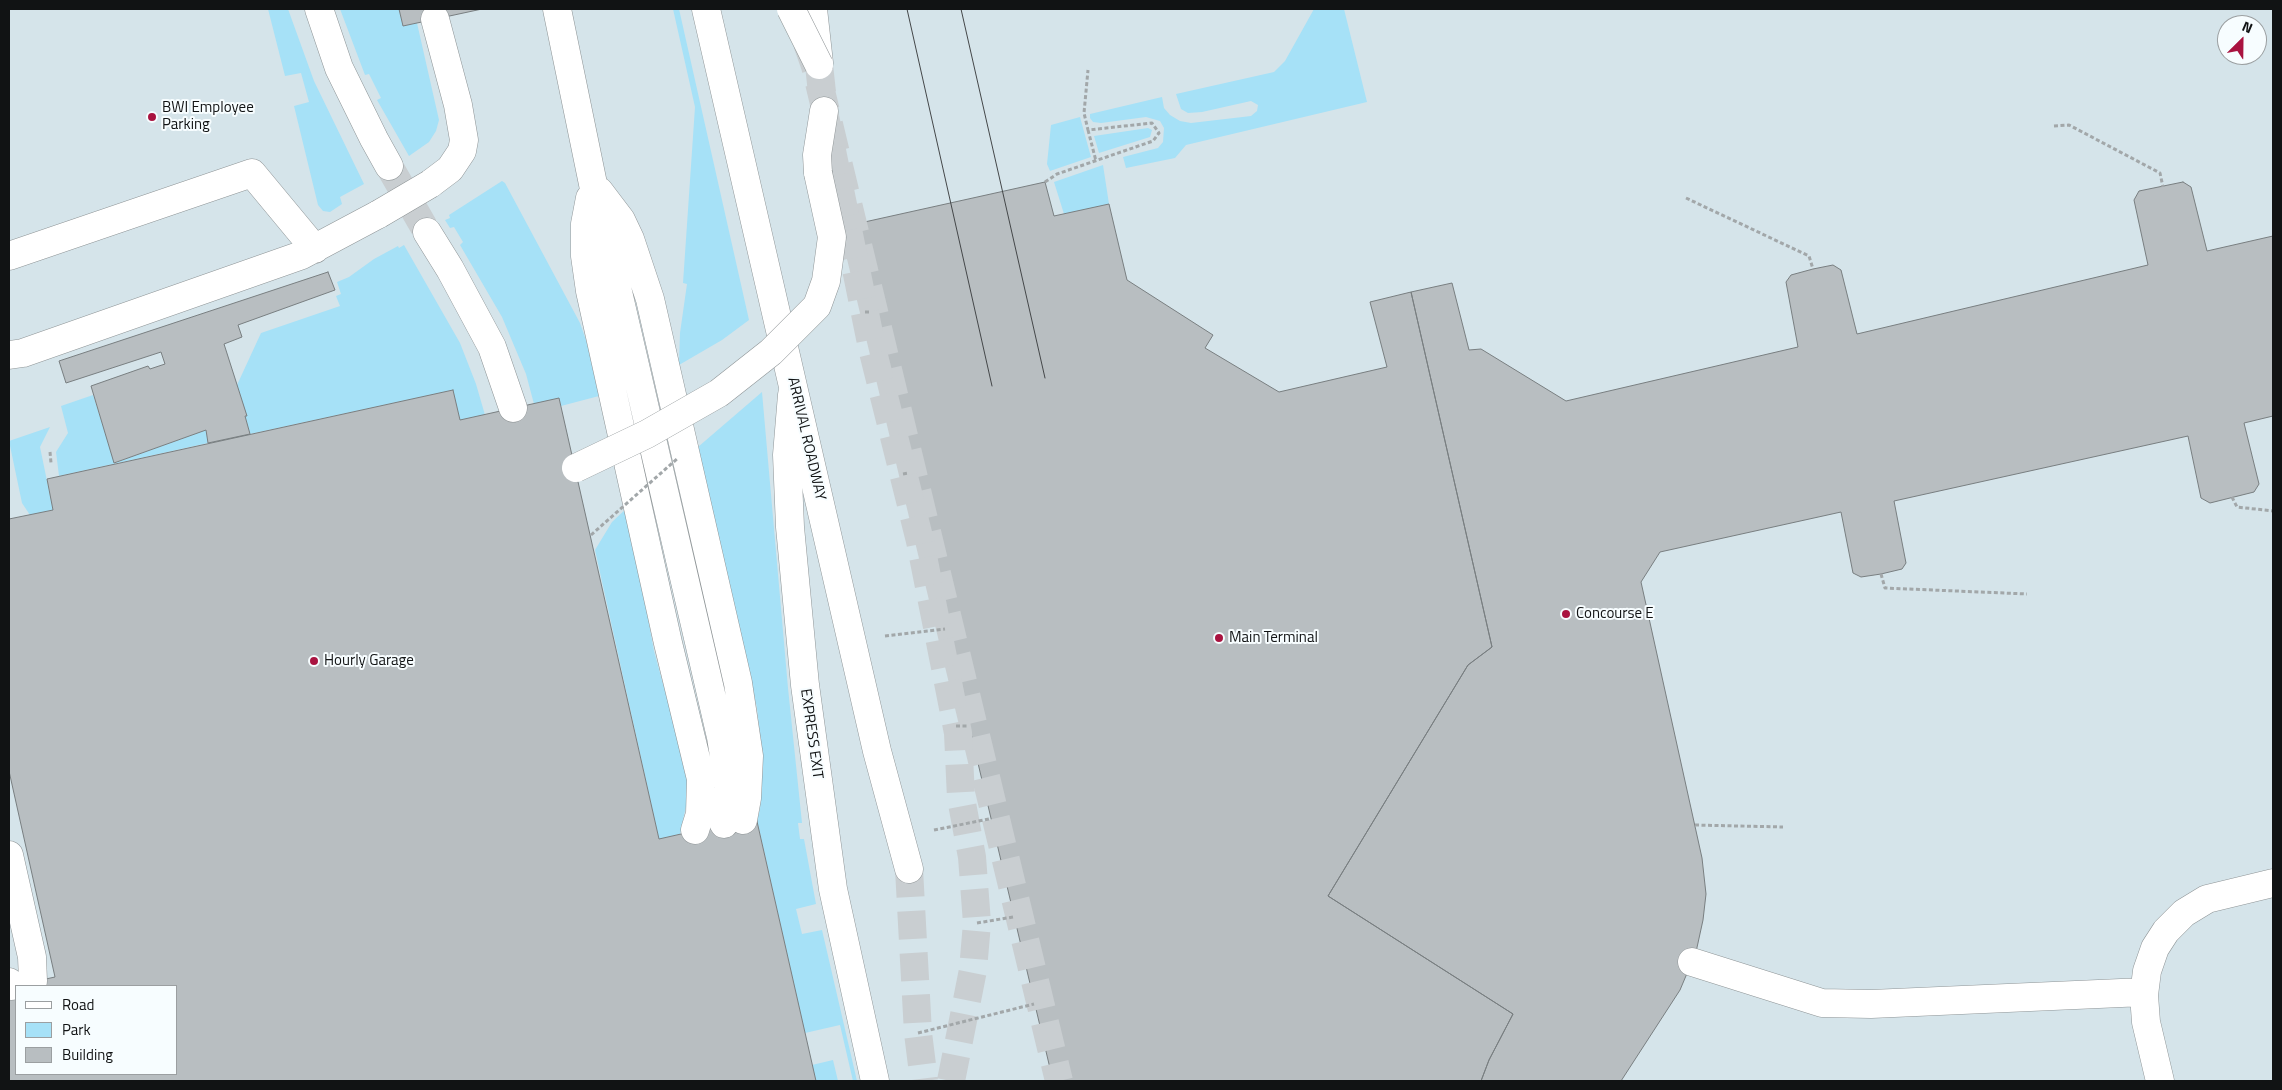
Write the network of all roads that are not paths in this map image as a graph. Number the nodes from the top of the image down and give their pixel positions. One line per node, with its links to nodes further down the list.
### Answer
1 (318, 9): 8 (main road)
2 (557, 9): 9 (main road)
3 (706, 9): 14 (main road, ARRIVAL ROADWAY)
4 (791, 9): 5 (main road, bridge)
5 (813, 9)
6 (435, 19): 11 (main road, bridge)
7 (824, 111): 16 (main road, bridge)
8 (389, 166)
9 (593, 184): 9 (main road, bridge); 17 (main road)
10 (427, 232): 15 (main road)
11 (315, 249): 12 (main road); 13 (main road)
12 (9, 256)
13 (9, 355)
14 (793, 383): 19 (main road, ARRIVAL ROADWAY); 24 (main road, EXPRESS EXIT)
15 (513, 408)
16 (576, 468)
17 (695, 830)
18 (9, 855): 22 (main road)
19 (909, 869)
20 (2273, 883): 23 (main road)
21 (1692, 962): 23 (main road)
22 (18, 983)
23 (2144, 992): 25 (main road)
24 (875, 1081)
25 (2160, 1081)

